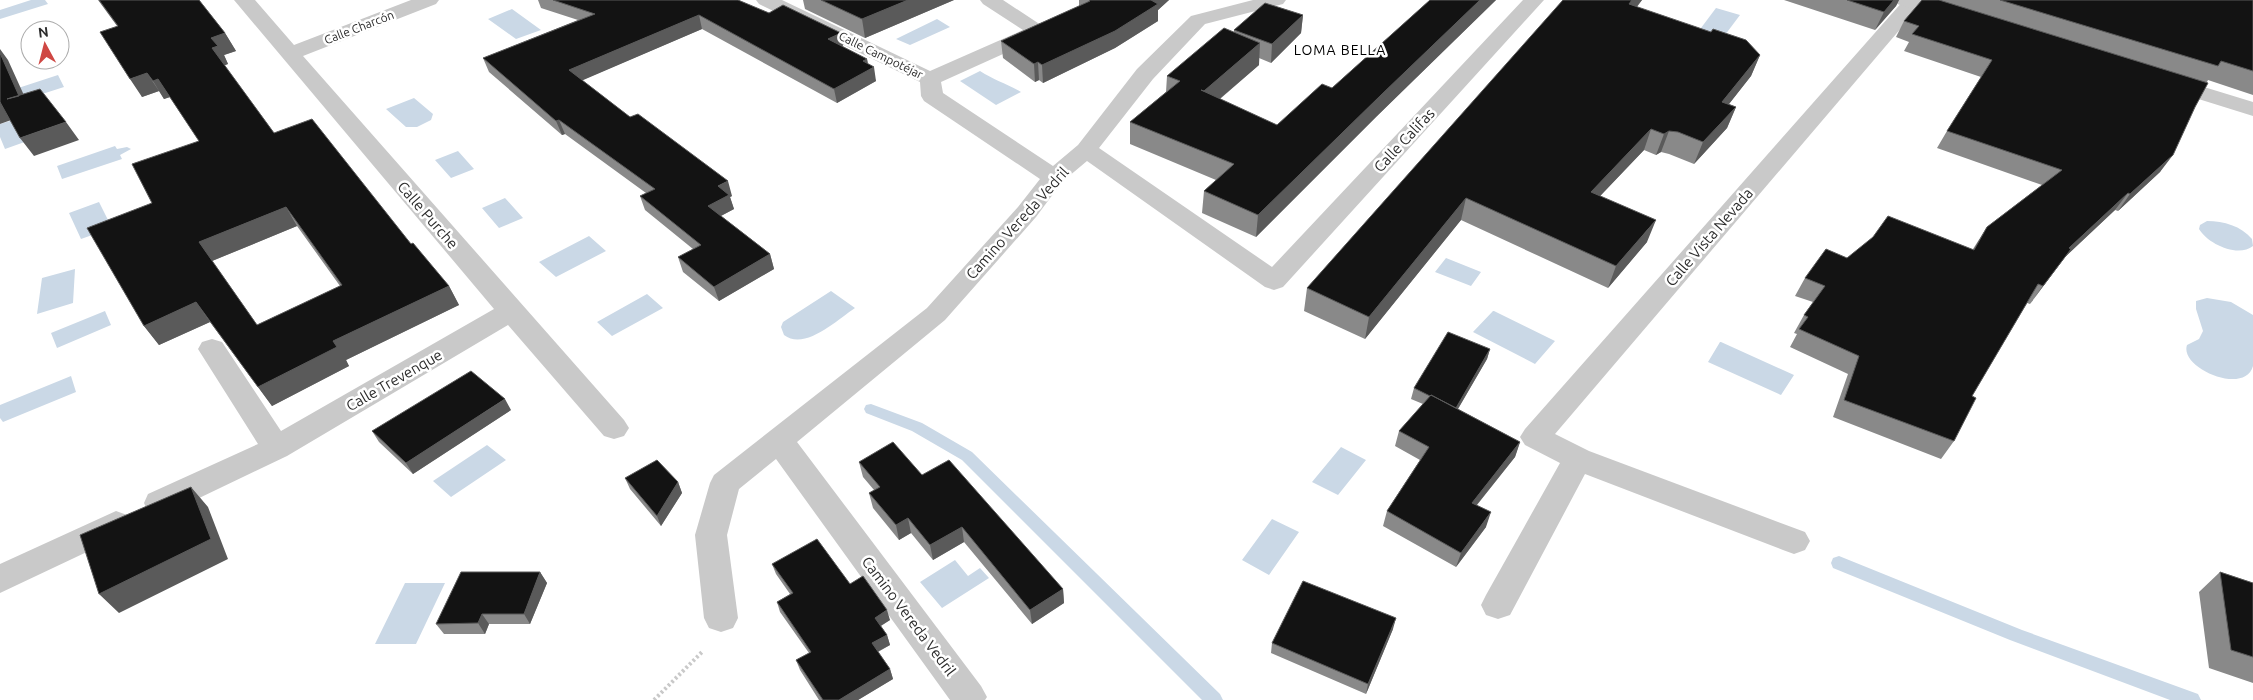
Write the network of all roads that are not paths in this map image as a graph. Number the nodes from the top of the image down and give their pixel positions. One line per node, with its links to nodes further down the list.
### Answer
1 (244, 0): 9 (street, Calle Purche)
2 (429, 0): 9 (street, Calle Charcón)
3 (766, 0): 11 (street, Calle Campotéjar)
4 (990, 0): 11 (street)
5 (1276, 0): 13 (street, Camino Vereda Vedril)
6 (1534, 0): 13 (street, Calle Califas)
7 (1911, 1): 8 (street); 20 (street, Calle Vista Nevada)
8 (1970, 20)
9 (289, 54): 15 (street, Calle Purche)
10 (2151, 76): 12 (street)
11 (930, 79): 14 (street, Calle Campotéjar)
12 (2253, 109)
13 (1086, 150): 14 (street, Camino Vereda Vedril)
14 (1054, 177): 18 (street, Camino Vereda Vedril)
15 (511, 312): 17 (street, Calle Purche); 19 (street, Calle Trevenque)
16 (212, 349): 19 (street)
17 (614, 428)
18 (778, 439): 24 (street, Camino Vereda Vedril); 25 (street, Camino Vereda Vedril)
19 (276, 448): 22 (street, Calle Trevenque)
20 (1578, 459): 21 (street, Calle Vista Nevada); 23 (street)
21 (1794, 541)
22 (0, 579)
23 (1498, 605)
24 (722, 618)
25 (968, 697)

